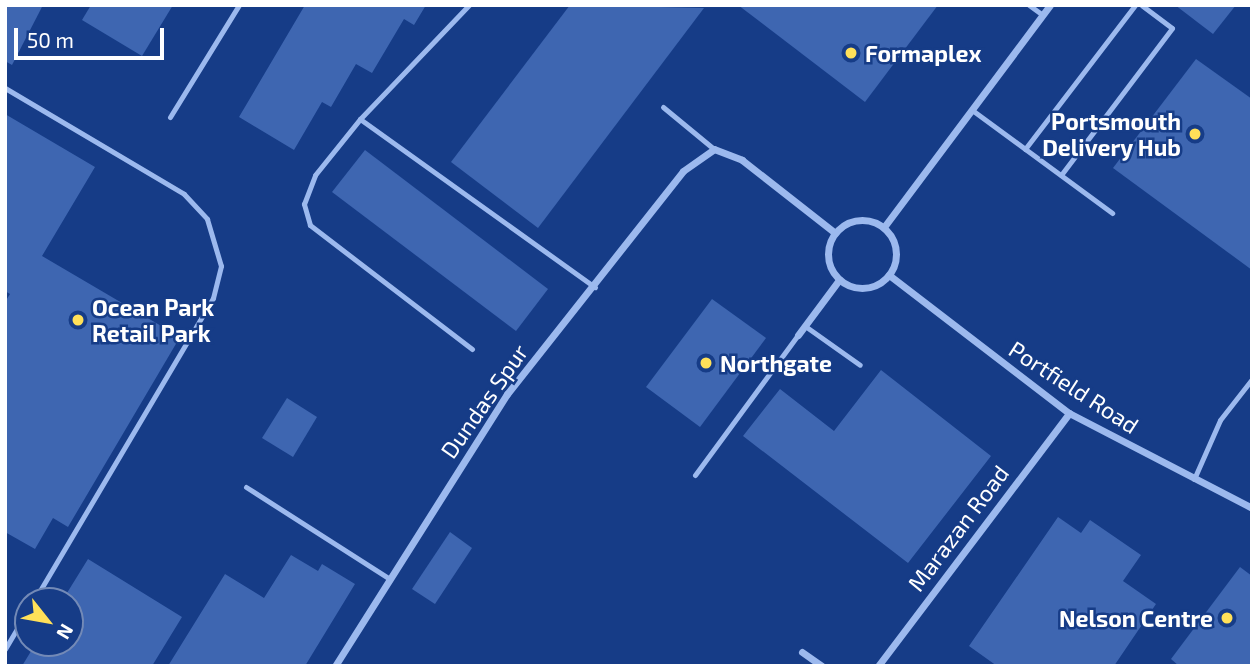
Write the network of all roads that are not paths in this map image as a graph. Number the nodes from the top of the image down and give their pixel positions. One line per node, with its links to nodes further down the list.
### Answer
1 (239, 5): 11 (lane)
2 (469, 5): 12 (lane)
3 (1029, 5): 7 (lane)
4 (1051, 5): 7 (street)
5 (1135, 5): 14 (lane)
6 (1142, 5): 15 (lane)
7 (1043, 15): 10 (street)
8 (5, 88): 33 (lane)
9 (663, 107): 13 (lane)
10 (972, 110): 14 (lane); 17 (street)
11 (170, 117)
12 (360, 119): 21 (lane); 24 (lane)
13 (714, 149): 18 (street); 21 (street, Dundas Spur)
14 (1025, 149): 15 (lane)
15 (1061, 175): 16 (lane)
16 (1112, 213)
17 (884, 227): 18 (street); 19 (street)
18 (835, 233): 20 (street)
19 (889, 275): 20 (street); 27 (street, Portfield Road)
20 (839, 280): 22 (street)
21 (595, 287): 32 (street, Dundas Spur)
22 (805, 326): 23 (street); 25 (lane)
23 (798, 335): 28 (lane)
24 (472, 349)
25 (860, 365)
26 (1252, 379): 29 (lane)
27 (1069, 413): 29 (street, Portfield Road); 39 (street, Marazan Road)
28 (695, 475)
29 (1193, 480): 31 (street, Portfield Road)
30 (246, 487): 32 (lane)
31 (1252, 508)
32 (390, 579): 37 (street, Dundas Spur)
33 (42, 587)
34 (14, 634): 35 (lane)
35 (5, 649)
36 (802, 652): 38 (street)
37 (335, 666)
38 (822, 666)
39 (878, 666)

